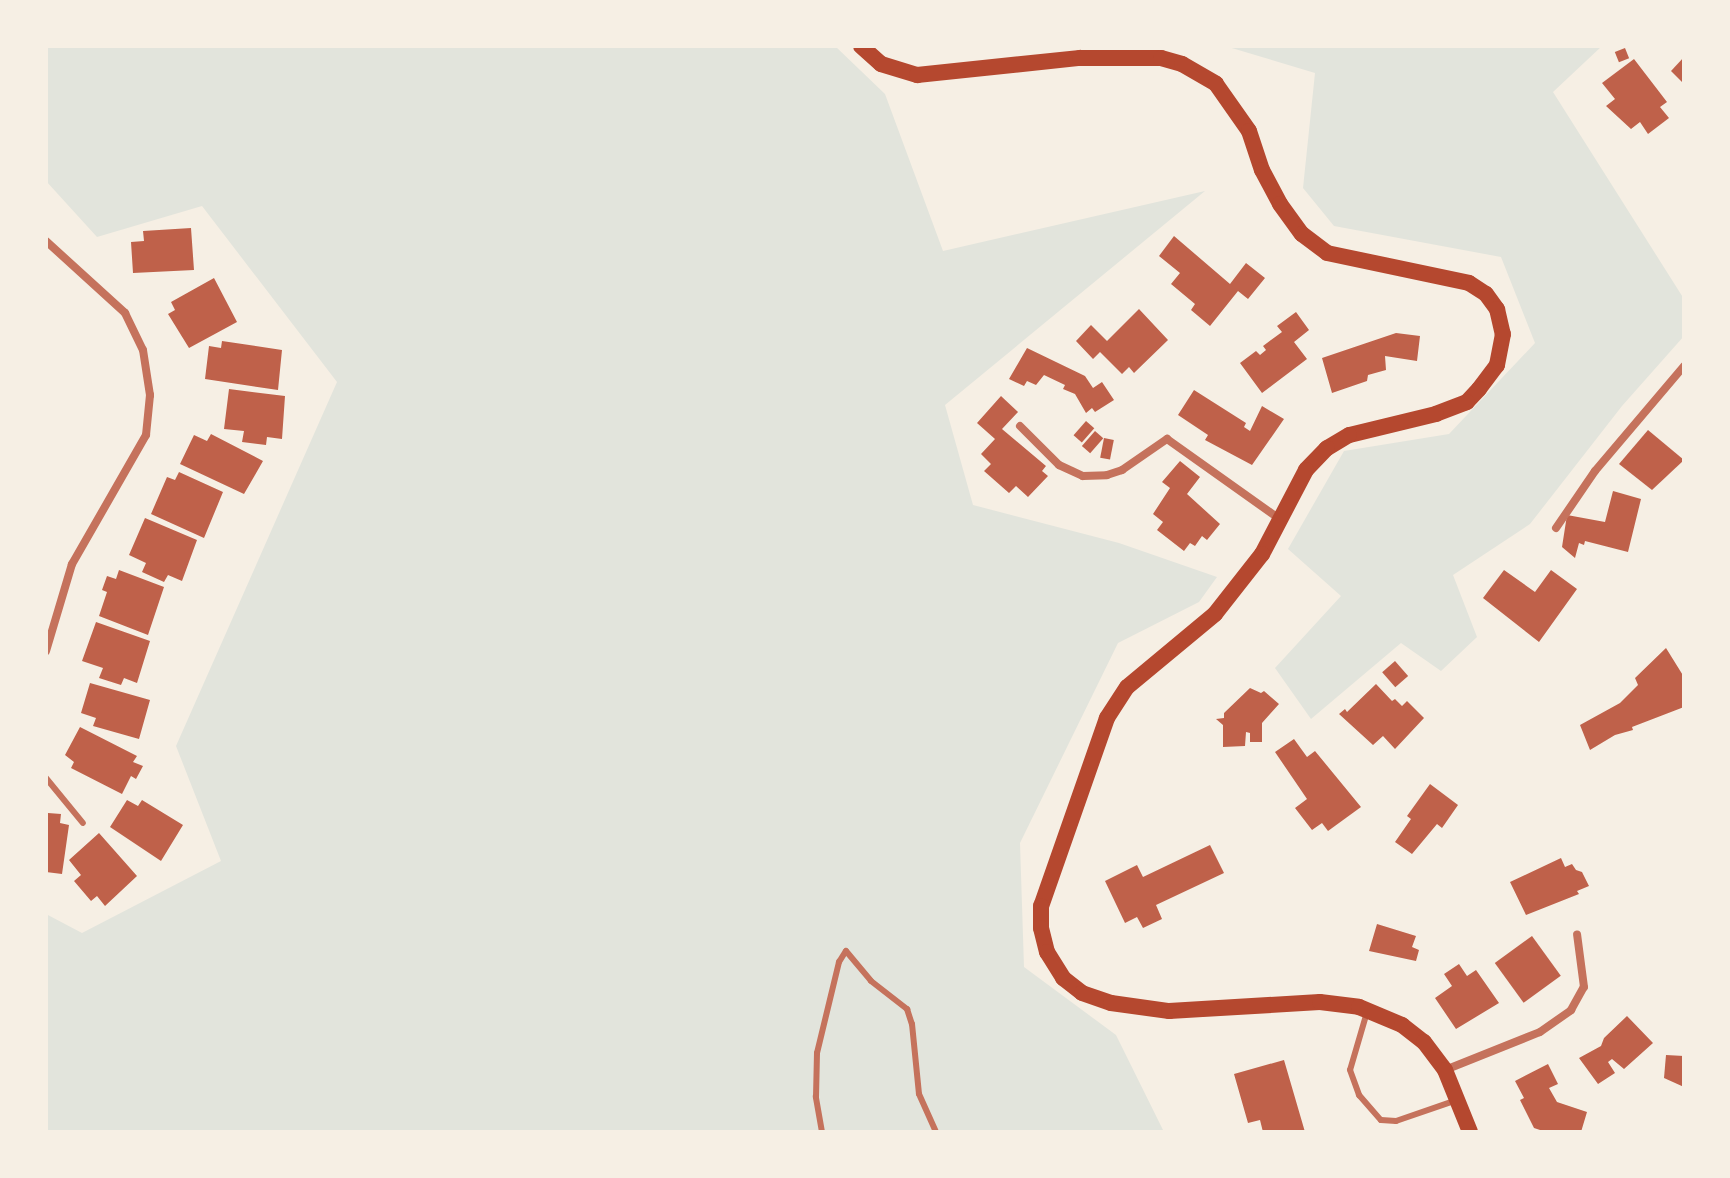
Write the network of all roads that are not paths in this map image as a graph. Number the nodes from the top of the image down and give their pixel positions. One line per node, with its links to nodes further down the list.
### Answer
1 (861, 46): 5 (main road)
2 (46, 241): 7 (street)
3 (1684, 366): 6 (street)
4 (1020, 426): 5 (street)
5 (1281, 521): 11 (main road)
6 (1556, 528)
7 (46, 651)
8 (46, 778): 9 (lane)
9 (83, 823)
10 (1577, 934): 12 (street)
11 (1367, 1010): 12 (main road); 13 (lane)
12 (1445, 1070): 13 (main road)
13 (1457, 1100): 16 (main road)
14 (822, 1132): 15 (lane)
15 (936, 1132)
16 (1470, 1132)

